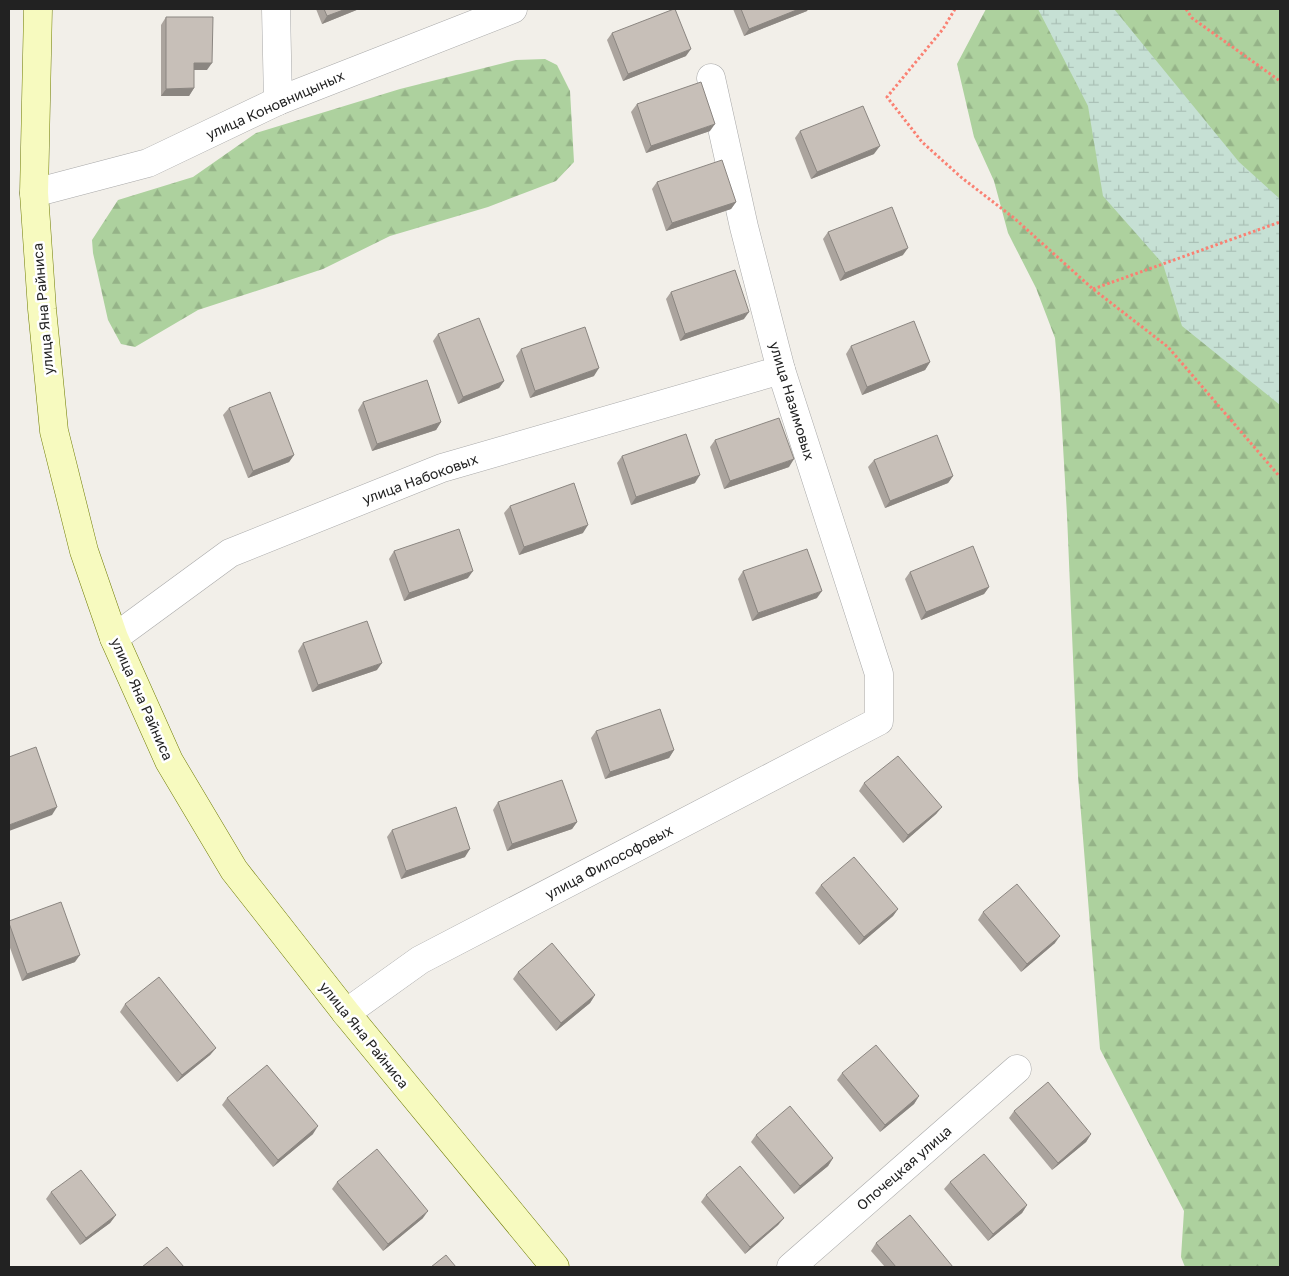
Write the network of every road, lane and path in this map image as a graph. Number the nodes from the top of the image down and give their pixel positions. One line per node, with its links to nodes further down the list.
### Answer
1 (38, 9): 9 (street, улица Яна Райниса)
2 (276, 9): 8 (street)
3 (514, 9): 8 (street, улица Коновницыных)
4 (956, 9): 11 (path)
5 (1186, 9): 7 (path)
6 (711, 78): 12 (street, улица Назимовых)
7 (1280, 81)
8 (278, 101): 9 (street, улица Коновницыных)
9 (34, 193): 14 (street, улица Яна Райниса)
10 (1280, 222): 11 (path)
11 (1094, 289): 13 (path)
12 (781, 370): 14 (street, улица Набоковых); 15 (street, улица Назимовых)
13 (1280, 477)
14 (114, 638): 16 (street, улица Яна Райниса)
15 (879, 720): 16 (street, улица Философовых)
16 (346, 1013): 18 (street, улица Яна Райниса)
17 (1017, 1069): 19 (street, Опочецкая улица)
18 (555, 1267)
19 (791, 1267)

